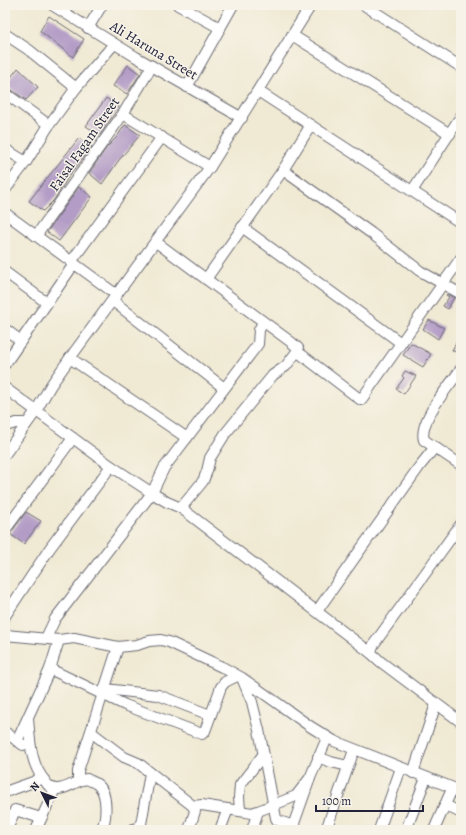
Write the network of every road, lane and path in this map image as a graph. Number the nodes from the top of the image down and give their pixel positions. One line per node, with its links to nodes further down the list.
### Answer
1 (52, 5): 7 (street, Ali Haruna Street)
2 (102, 5): 7 (street)
3 (178, 5): 8 (street)
4 (233, 5): 8 (street)
5 (311, 5): 10 (street)
6 (364, 5): 13 (street)
7 (88, 28): 11 (street, Ali Haruna Street)
8 (220, 28): 14 (street)
9 (5, 34): 15 (street)
10 (292, 35): 16 (street); 23 (street)
11 (114, 44): 12 (street, Ali Haruna Street); 15 (street)
12 (152, 66): 14 (street, Ali Haruna Street); 18 (street, Faisal Fagam Street)
13 (461, 67)
14 (187, 87): 20 (street, Ali Haruna Street)
15 (76, 88): 21 (street)
16 (258, 91): 20 (street); 22 (street)
17 (5, 93): 21 (street)
18 (123, 114): 24 (street); 34 (street, Faisal Fagam Street)
19 (461, 116): 23 (street)
20 (242, 118): 27 (street)
21 (49, 125): 26 (street)
22 (311, 125): 28 (street); 30 (street)
23 (450, 134): 30 (street)
24 (162, 138): 27 (street); 37 (street)
25 (5, 149): 26 (street)
26 (26, 162): 29 (street)
27 (210, 168): 35 (street)
28 (283, 170): 33 (street); 40 (street)
29 (5, 190)
30 (412, 191): 32 (street)
31 (5, 213): 34 (street)
32 (461, 223)
33 (242, 227): 39 (street); 47 (street)
34 (36, 236): 37 (street)
35 (156, 242): 39 (street); 42 (street)
36 (461, 258): 40 (street)
37 (72, 263): 42 (street); 43 (street)
38 (5, 272): 43 (street)
39 (206, 279): 44 (street)
40 (443, 285): 41 (street); 47 (street)
41 (461, 294)
42 (115, 298): 49 (street); 53 (street)
43 (47, 303): 46 (street)
44 (263, 322): 48 (street); 53 (street)
45 (5, 329): 46 (street)
46 (21, 341): 50 (street)
47 (401, 343): 48 (street)
48 (298, 352): 64 (street)
49 (70, 358): 54 (street); 58 (street)
50 (5, 364)
51 (461, 369): 59 (street)
52 (5, 388): 54 (street)
53 (224, 388): 58 (street)
54 (36, 411): 55 (street); 57 (street)
55 (27, 423): 56 (street); 60 (street)
56 (5, 426)
57 (73, 438): 62 (street); 66 (street)
58 (187, 438): 63 (street)
59 (435, 447): 61 (street); 67 (street)
60 (5, 454)
61 (461, 465)
62 (112, 466): 63 (street); 68 (street)
63 (152, 493): 64 (street); 70 (street)
64 (181, 508): 67 (street)
65 (461, 524): 73 (street)
66 (5, 530)
67 (317, 611): 73 (street)
68 (5, 616)
69 (5, 635): 70 (street)
70 (46, 638): 71 (street)
71 (59, 640): 72 (street); 74 (street)
72 (118, 647): 75 (street); 76 (street)
73 (372, 653): 77 (street)
74 (50, 669): 76 (street); 79 (street)
75 (240, 677): 78 (street); 83 (street); 87 (street)
76 (104, 692): 78 (street); 78 (street); 82 (street)
77 (436, 704): 80 (street); 92 (street)
78 (210, 715)
79 (28, 718): 84 (street); 85 (street)
80 (461, 722)
81 (5, 732): 84 (street)
82 (91, 732): 91 (street); 96 (street)
83 (327, 738): 86 (street); 88 (street)
84 (17, 741): 85 (street)
85 (31, 750): 93 (street)
86 (354, 750): 89 (street); 90 (street)
87 (263, 755): 101 (street); 104 (street)
88 (318, 757): 89 (street); 94 (street)
89 (348, 766): 116 (street)
90 (402, 768): 92 (street); 117 (street)
91 (150, 773): 100 (street); 112 (street)
92 (413, 773): 95 (street)
93 (41, 777): 97 (street); 99 (street)
94 (310, 778): 101 (street); 108 (street)
95 (426, 778): 98 (street); 118 (street)
96 (78, 781): 97 (street); 111 (street)
97 (55, 789): 107 (street)
98 (456, 790): 102 (street)
99 (5, 792)
100 (194, 806): 103 (street); 113 (street)
101 (274, 806): 105 (street); 108 (street)
102 (445, 806): 106 (street); 119 (street)
103 (228, 809): 104 (street); 114 (street)
104 (240, 812): 105 (street)
105 (258, 812): 115 (street)
106 (461, 813)
107 (42, 818): 109 (street); 110 (street)
108 (292, 828)
109 (7, 830)
110 (36, 830)
111 (101, 830)
112 (131, 830)
113 (189, 830)
114 (220, 830)
115 (252, 830)
116 (326, 830)
117 (379, 830)
118 (406, 830)
119 (434, 830)

